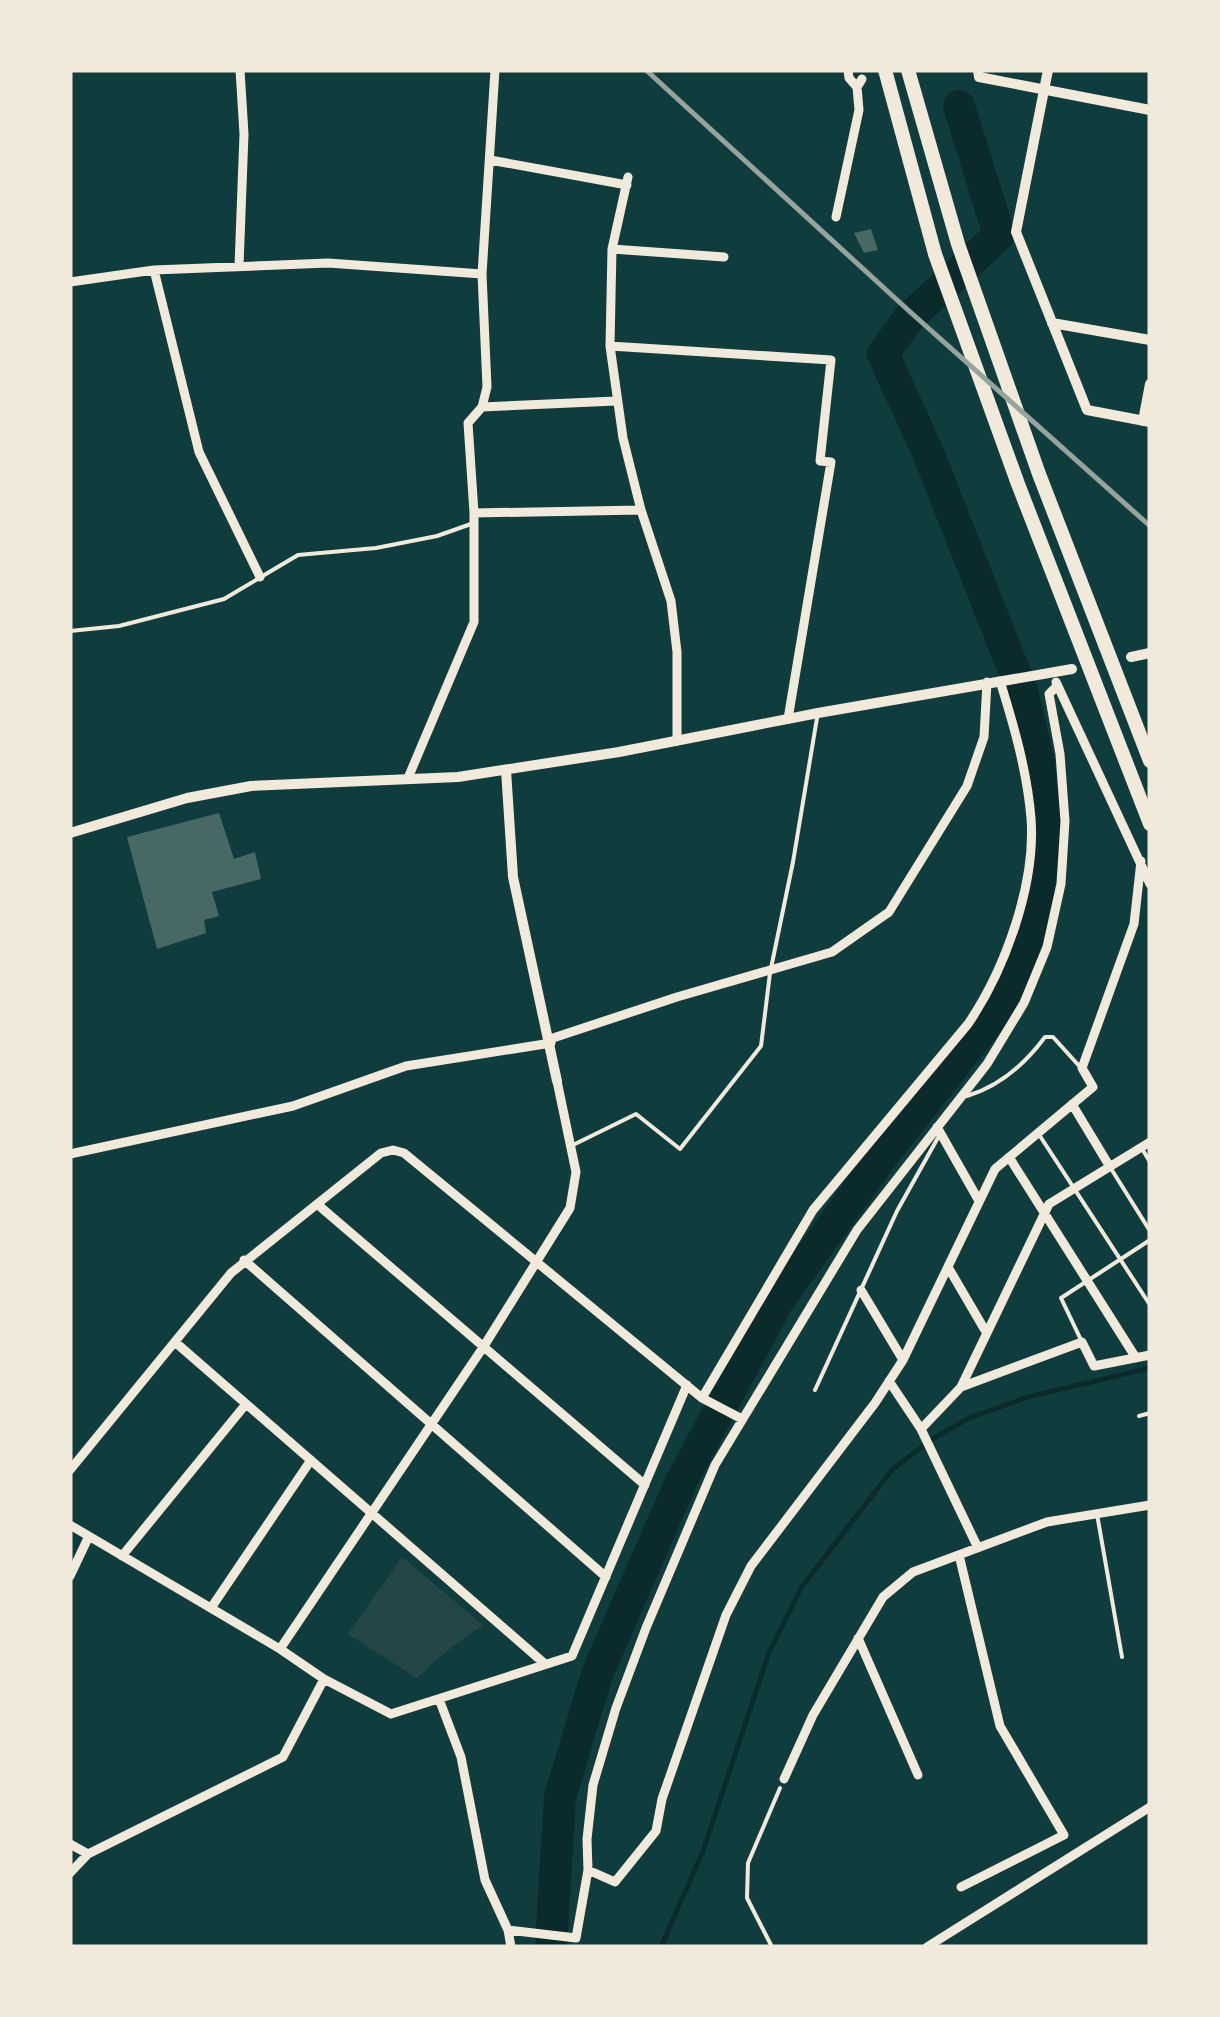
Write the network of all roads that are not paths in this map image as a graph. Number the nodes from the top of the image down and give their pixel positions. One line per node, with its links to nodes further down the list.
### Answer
1 (240, 70): 14 (street)
2 (495, 70): 10 (street)
3 (848, 70): 11 (street)
4 (885, 70): 42 (highway)
5 (908, 70): 39 (highway)
6 (978, 70): 8 (street)
7 (1048, 70): 8 (street)
8 (1044, 89): 9 (street); 18 (street)
9 (1150, 110)
10 (490, 160): 12 (street); 16 (street)
11 (836, 217)
12 (612, 249): 13 (street); 20 (street)
13 (724, 258)
14 (238, 266): 15 (street); 16 (street)
15 (154, 270): 17 (street); 27 (street)
16 (482, 274): 23 (street)
17 (70, 282)
18 (1052, 323): 19 (street); 24 (street)
19 (1150, 340)
20 (610, 346): 22 (street); 37 (street)
21 (1150, 384): 24 (street)
22 (616, 401): 23 (street); 25 (street)
23 (482, 407): 26 (street)
24 (1146, 421)
25 (641, 510): 26 (street); 38 (street)
26 (474, 518): 27 (lane); 41 (street)
27 (260, 578): 28 (lane)
28 (70, 631)
29 (1150, 653): 30 (street)
30 (1131, 657)
31 (1072, 669): 32 (street)
32 (1054, 673): 33 (street); 35 (street)
33 (1000, 681): 34 (street); 84 (street)
34 (987, 682): 36 (street); 46 (street)
35 (1057, 686): 44 (street); 50 (street)
36 (818, 713): 37 (street); 46 (lane)
37 (788, 719): 38 (street)
38 (677, 741): 40 (street)
39 (1150, 761)
40 (506, 770): 41 (street); 47 (street)
41 (408, 778): 43 (street)
42 (1150, 824)
43 (70, 832)
44 (1141, 862): 45 (street); 48 (street)
45 (1150, 884)
46 (770, 972): 47 (street); 55 (lane)
47 (551, 1041): 49 (street); 56 (street)
48 (1082, 1068): 50 (lane); 51 (street)
49 (558, 1081): 55 (street)
50 (962, 1097): 52 (street)
51 (1072, 1104): 53 (street); 59 (street)
52 (939, 1131): 61 (street); 71 (lane); 88 (street)
53 (1038, 1133): 57 (street); 60 (lane)
54 (1145, 1144): 58 (lane); 59 (street)
55 (570, 1146): 68 (street)
56 (70, 1154)
57 (1008, 1157): 61 (street); 63 (street)
58 (1150, 1162)
59 (1110, 1166): 60 (street); 64 (lane)
60 (1074, 1188): 63 (street); 67 (lane)
61 (979, 1202): 69 (street)
62 (317, 1204): 66 (street); 68 (street); 76 (street)
63 (1044, 1212): 70 (street); 73 (street)
64 (1150, 1231)
65 (1150, 1240): 67 (lane)
66 (244, 1260): 74 (street); 89 (street)
67 (1121, 1260): 70 (lane); 72 (lane)
68 (537, 1261): 76 (street); 81 (street)
69 (948, 1267): 73 (street); 79 (street)
70 (1087, 1282): 75 (lane); 78 (street)
71 (862, 1290): 79 (street); 83 (lane)
72 (1150, 1305)
73 (986, 1332): 82 (street)
74 (175, 1342): 85 (street); 92 (street)
75 (1082, 1342): 78 (street); 82 (street)
76 (484, 1346): 89 (street); 93 (street)
77 (1150, 1355): 78 (street)
78 (1136, 1358)
79 (903, 1360): 80 (street)
80 (890, 1381): 90 (street); 116 (street)
81 (687, 1386): 84 (street); 93 (street)
82 (960, 1387): 90 (street)
83 (815, 1390)
84 (705, 1400): 88 (street)
85 (246, 1404): 91 (street); 101 (street)
86 (1150, 1414): 87 (lane)
87 (1138, 1416)
88 (738, 1417): 116 (street)
89 (431, 1425): 95 (street); 103 (street)
90 (922, 1430): 99 (street)
91 (311, 1460): 95 (street); 104 (street)
92 (72, 1464)
93 (645, 1485): 103 (street)
94 (1150, 1506): 96 (street)
95 (372, 1512): 106 (street); 108 (street)
96 (1097, 1514): 99 (street); 107 (lane)
97 (70, 1525): 98 (street)
98 (89, 1536): 101 (street); 102 (street)
99 (978, 1548): 100 (street)
100 (959, 1555): 105 (street); 118 (street)
101 (122, 1556): 104 (street)
102 (70, 1576)
103 (606, 1577): 108 (street)
104 (211, 1608): 106 (street)
105 (858, 1638): 111 (street); 112 (street)
106 (280, 1648): 109 (street)
107 (1122, 1657)
108 (545, 1664): 110 (street)
109 (324, 1679): 110 (street); 115 (street)
110 (438, 1699): 119 (street)
111 (918, 1775)
112 (784, 1779)
113 (1150, 1807): 121 (street)
114 (70, 1844): 115 (street)
115 (88, 1854): 117 (street)
116 (588, 1870): 119 (street)
117 (70, 1873)
118 (960, 1887)
119 (508, 1930): 120 (street)
120 (510, 1947)
121 (928, 1947)

